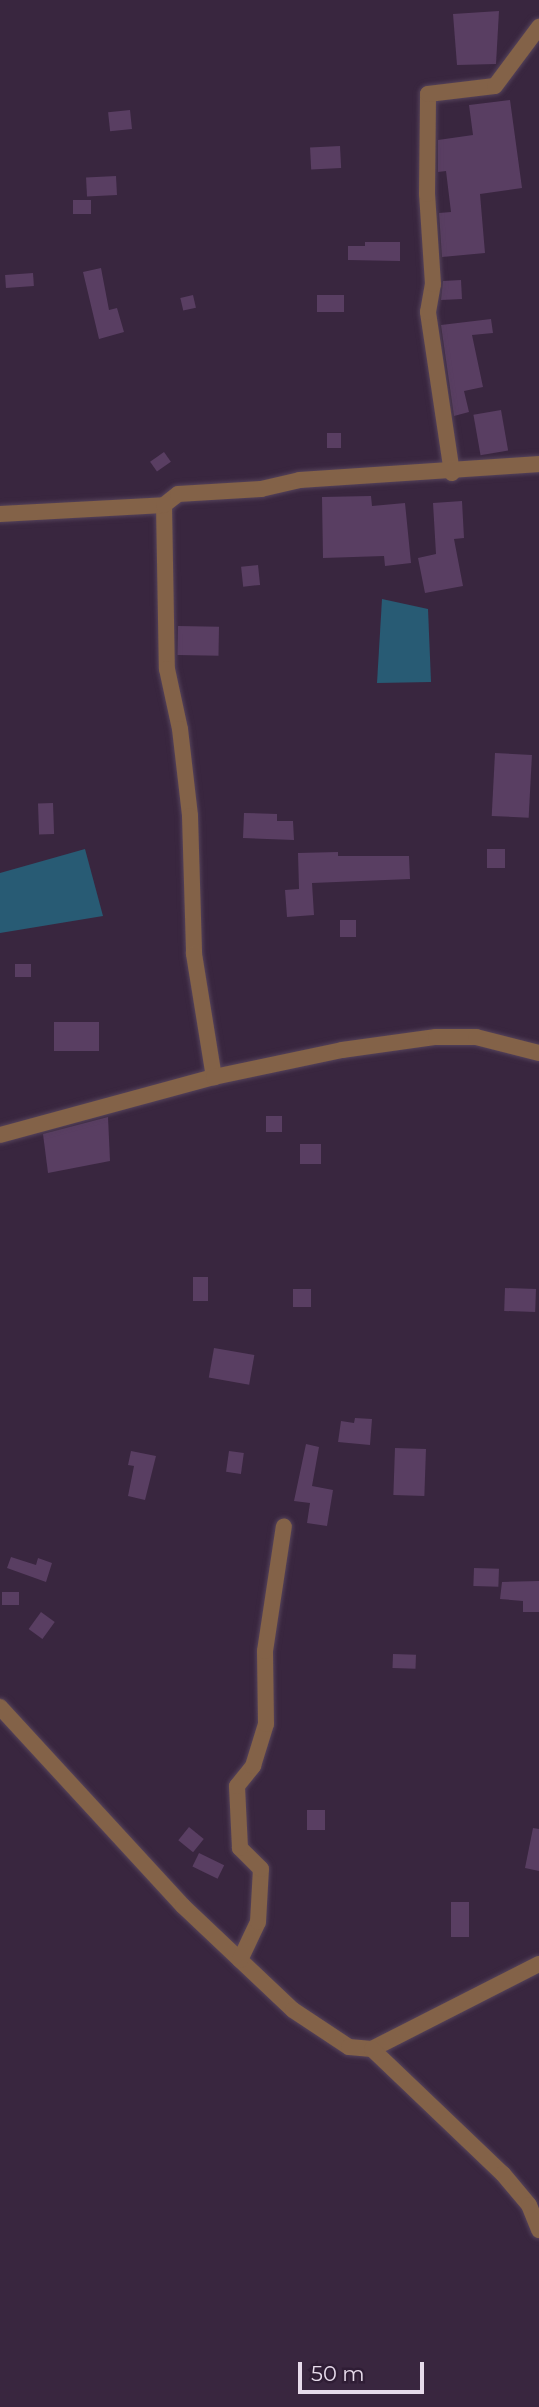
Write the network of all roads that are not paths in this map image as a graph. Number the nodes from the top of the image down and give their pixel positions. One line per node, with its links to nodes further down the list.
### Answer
1 (539, 27): 3 (street)
2 (539, 464): 3 (street)
3 (452, 473): 4 (street)
4 (164, 505): 5 (street); 7 (street)
5 (0, 514)
6 (539, 1053): 7 (street)
7 (214, 1077): 8 (street)
8 (0, 1135)
9 (284, 1526): 11 (street)
10 (0, 1707): 11 (street)
11 (240, 1960): 13 (street)
12 (539, 1964): 13 (street)
13 (372, 2049): 14 (street)
14 (539, 2230)

